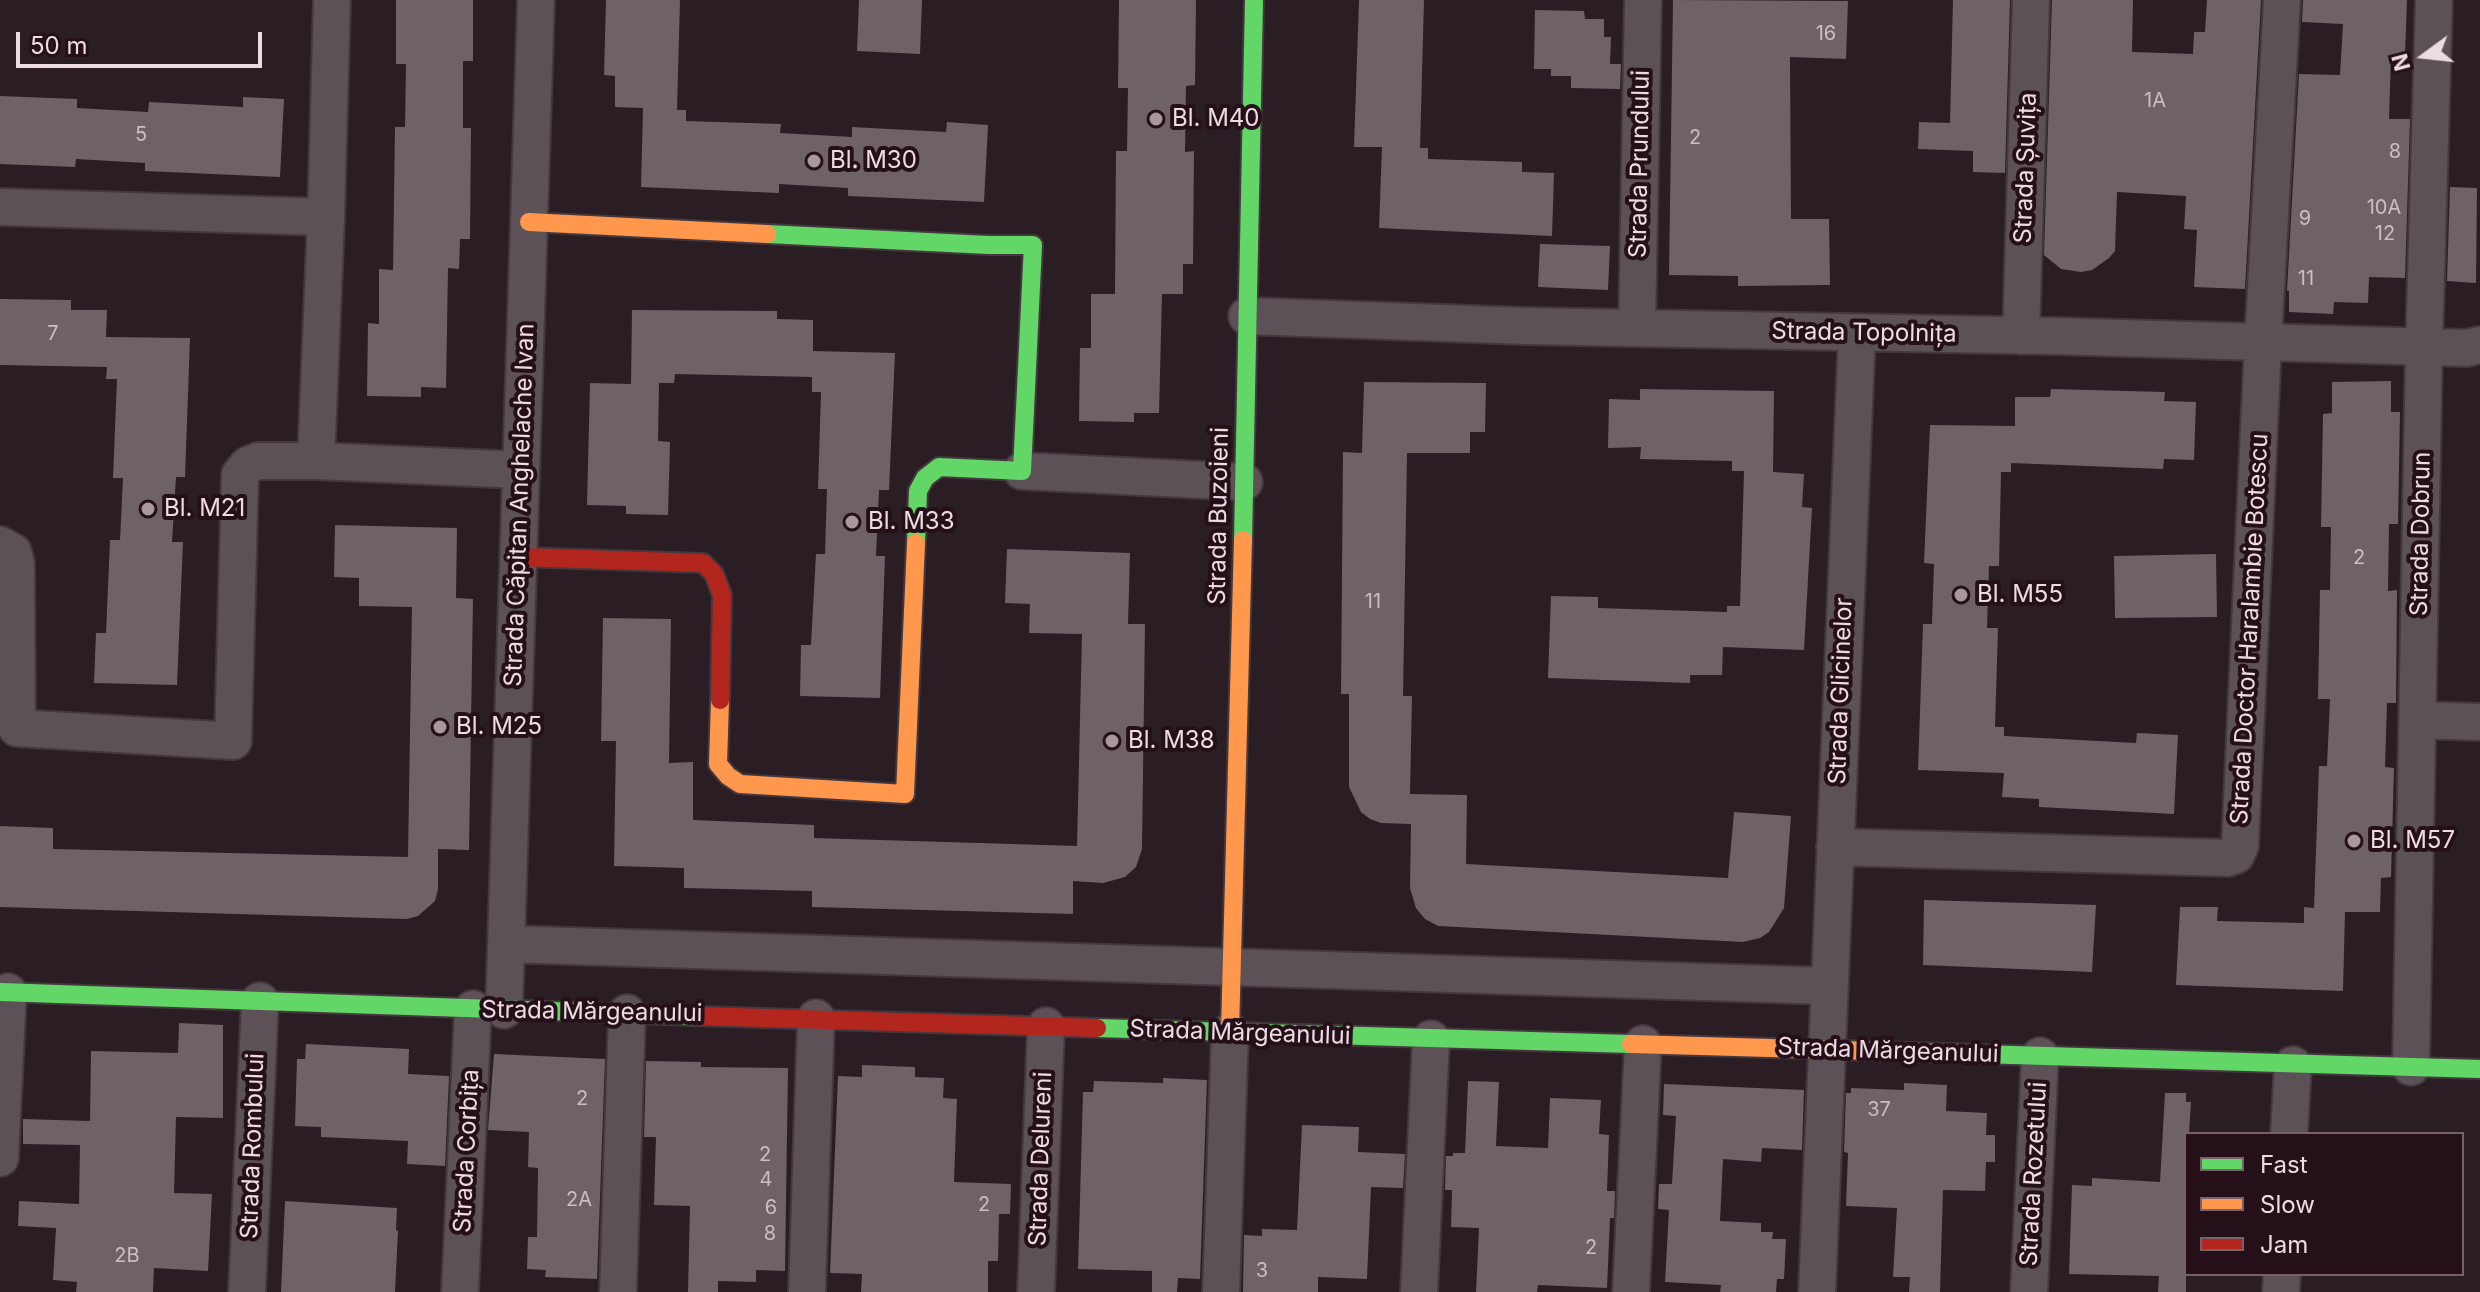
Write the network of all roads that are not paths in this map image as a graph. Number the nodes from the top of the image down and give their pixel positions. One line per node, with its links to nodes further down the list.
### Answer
1 (332, 0): 9 (street)
2 (536, 0): 10 (street, Strada Căpitan Anghelache Ivan)
3 (1254, 0): 11 (street, Strada Buzoieni)
4 (1643, 0): 12 (street, Strada Prundului)
5 (2031, 0): 14 (street, Strada Șuvița)
6 (2282, 0): 15 (street, Strada Doctor Haralambie Botescu)
7 (2434, 0): 17 (street, Strada Dobrun)
8 (0, 207): 9 (street)
9 (326, 217): 18 (street)
10 (529, 222): 19 (street, Strada Căpitan Anghelache Ivan); 20 (street)
11 (1247, 316): 12 (street, Strada Topolnița); 21 (street, Strada Buzoieni)
12 (1637, 328): 13 (street, Strada Topolnița)
13 (1857, 333): 14 (street, Strada Topolnița); 26 (street, Strada Glicinelor)
14 (2021, 336): 15 (street, Strada Topolnița)
15 (2263, 342): 17 (street, Strada Topolnița); 26 (street, Strada Doctor Haralambie Botescu)
16 (2480, 345): 17 (street, Strada Topolnița)
17 (2424, 346): 24 (street, Strada Dobrun)
18 (316, 461): 19 (street); 22 (street)
19 (521, 470): 23 (street, Strada Căpitan Anghelache Ivan)
20 (1022, 471): 21 (street); 23 (street)
21 (1244, 482): 28 (street, Strada Buzoieni)
22 (0, 545)
23 (518, 557): 27 (street, Strada Căpitan Anghelache Ivan)
24 (2418, 720): 25 (street); 42 (street, Strada Dobrun)
25 (2480, 722)
26 (1835, 847): 29 (street, Strada Glicinelor)
27 (506, 944): 28 (street); 32 (street, Strada Căpitan Anghelache Ivan)
28 (1232, 968): 29 (street); 36 (street, Strada Buzoieni)
29 (1830, 986): 39 (street, Strada Glicinelor)
30 (4, 992): 31 (street, Strada Mărgeanului); 45 (street)
31 (260, 1001): 32 (street, Strada Mărgeanului); 46 (street, Strada Rombului)
32 (488, 1010): 33 (street, Strada Mărgeanului); 47 (street, Strada Corbița)
33 (627, 1013): 34 (street, Strada Mărgeanului); 48 (street)
34 (816, 1018): 35 (street, Strada Mărgeanului); 49 (street)
35 (1046, 1026): 36 (street, Strada Mărgeanului); 50 (street, Strada Delureni)
36 (1230, 1032): 37 (street, Strada Mărgeanului); 51 (street)
37 (1431, 1039): 38 (street, Strada Mărgeanului); 52 (street)
38 (1643, 1044): 39 (street, Strada Mărgeanului); 53 (street)
39 (1828, 1050): 40 (street, Strada Mărgeanului); 54 (street, Strada Glicinelor)
40 (2040, 1056): 41 (street, Strada Mărgeanului); 55 (street, Strada Rozetului)
41 (2293, 1065): 42 (street, Strada Mărgeanului); 44 (street)
42 (2411, 1067): 43 (street, Strada Mărgeanului)
43 (2480, 1069)
44 (2289, 1132)
45 (0, 1158)
46 (247, 1292)
47 (460, 1292)
48 (618, 1292)
49 (807, 1292)
50 (1036, 1292)
51 (1221, 1292)
52 (1419, 1292)
53 (1631, 1292)
54 (1817, 1292)
55 (2029, 1292)

